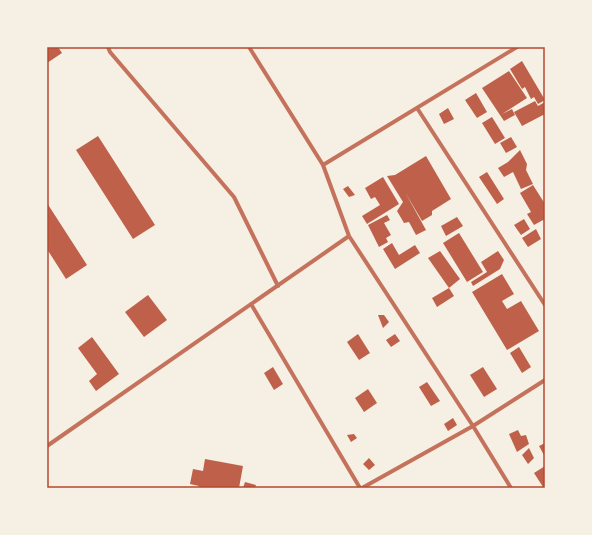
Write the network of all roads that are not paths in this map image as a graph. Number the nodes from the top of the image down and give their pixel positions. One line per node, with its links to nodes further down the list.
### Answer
1 (108, 47): 7 (street)
2 (249, 47): 5 (street)
3 (517, 47): 4 (street)
4 (417, 108): 5 (street); 9 (street)
5 (323, 165): 6 (street)
6 (349, 236): 7 (street); 11 (street)
7 (278, 286): 8 (street)
8 (251, 304): 12 (street); 13 (street)
9 (545, 305)
10 (545, 380): 11 (street)
11 (474, 426): 13 (street); 14 (street)
12 (47, 446)
13 (361, 488)
14 (511, 488)

